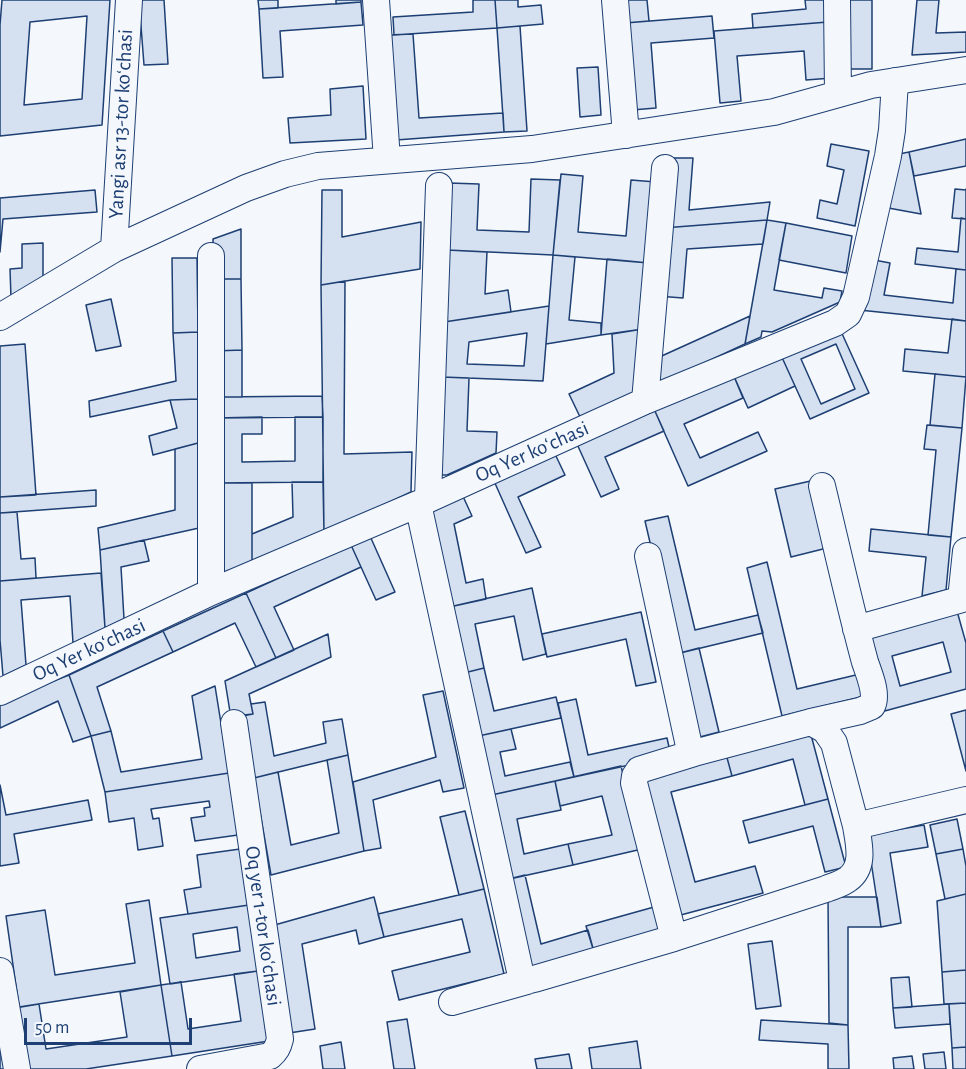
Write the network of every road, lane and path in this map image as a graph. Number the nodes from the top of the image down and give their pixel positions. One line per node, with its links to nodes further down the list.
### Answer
1 (129, 0): 12 (street, Yangi asr 13-tor koʻchasi)
2 (376, 0): 9 (street)
3 (615, 0): 8 (street)
4 (837, 0): 7 (street)
5 (966, 70): 6 (street)
6 (895, 81): 7 (street); 15 (street, Oq Yer koʻchasi)
7 (838, 94): 8 (street)
8 (626, 135): 9 (street)
9 (387, 160): 12 (street)
10 (665, 168): 15 (street)
11 (439, 186): 17 (street)
12 (114, 249): 14 (street)
13 (211, 256): 20 (street)
14 (0, 317)
15 (645, 401): 17 (street, Oq Yer koʻchasi)
16 (822, 486): 22 (street)
17 (423, 501): 20 (street, Oq Yer koʻchasi); 31 (street)
18 (966, 551): 21 (street)
19 (648, 556): 26 (street)
20 (211, 592): 23 (street, Oq Yer koʻchasi)
21 (964, 598): 22 (street)
22 (856, 629): 24 (street)
23 (0, 692)
24 (811, 722): 26 (street); 28 (street)
25 (234, 723): 34 (street, Oq yer 1-tor koʻchasi)
26 (694, 753): 29 (street)
27 (966, 800): 28 (street)
28 (856, 826): 29 (street)
29 (674, 938): 31 (street)
30 (0, 972): 33 (street)
31 (527, 981): 32 (street)
32 (452, 1002)
33 (17, 1069)
34 (200, 1069)

